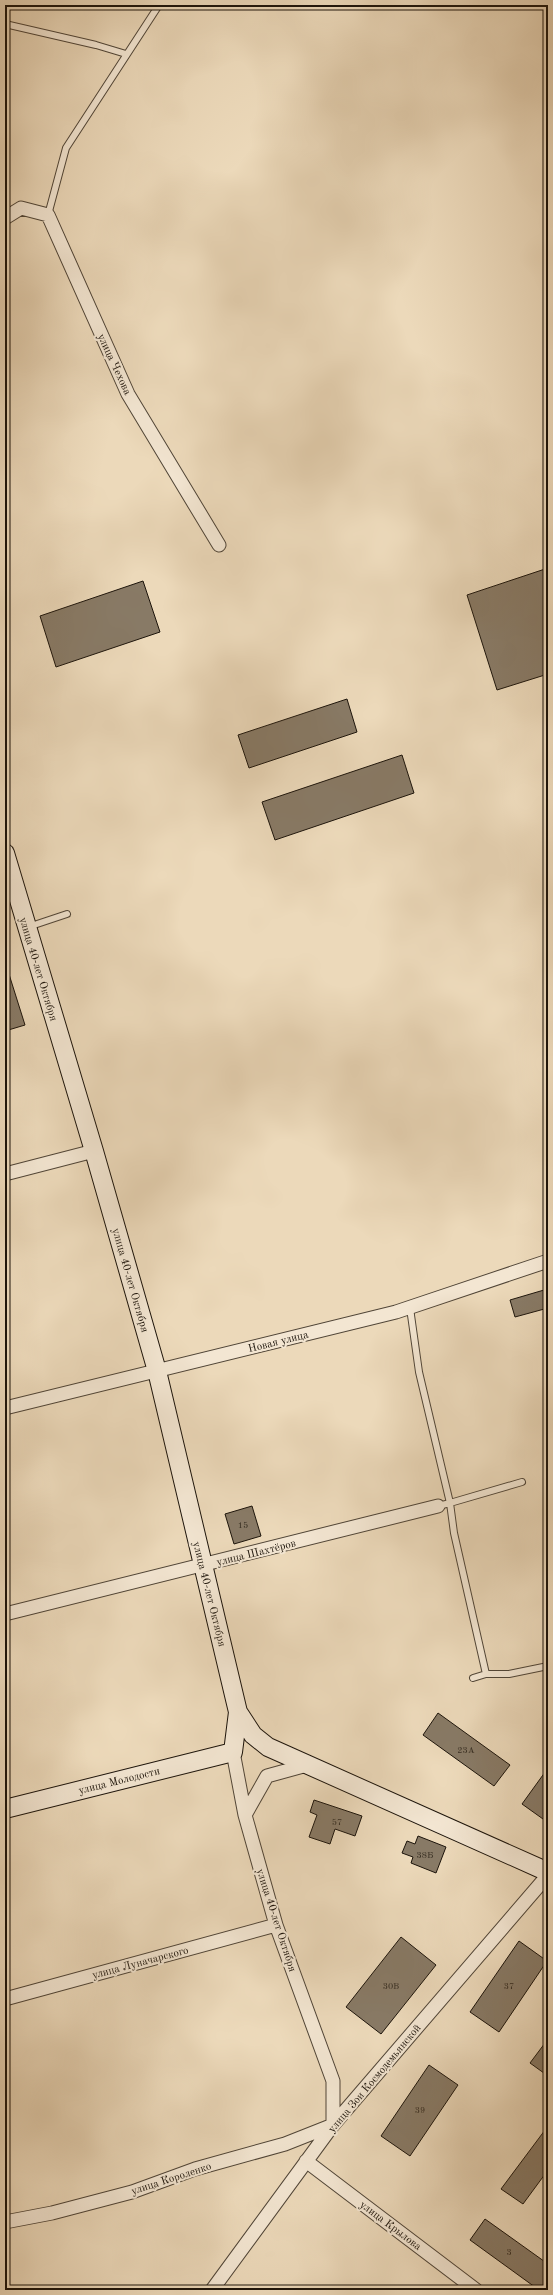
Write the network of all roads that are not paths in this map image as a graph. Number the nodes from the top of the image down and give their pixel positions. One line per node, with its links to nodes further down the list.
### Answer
1 (159, 5): 3 (lane)
2 (5, 24): 3 (lane)
3 (126, 54): 4 (lane)
4 (48, 215): 5 (street); 6 (street, улица Чехова)
5 (5, 218)
6 (219, 545)
7 (5, 853): 9 (street, улица 40-лет Октября)
8 (68, 914): 9 (lane)
9 (27, 928): 10 (street, улица 40-лет Октября)
10 (94, 1151): 11 (street); 14 (street, улица 40-лет Октября)
11 (5, 1174)
12 (548, 1261): 13 (street, Новая улица)
13 (410, 1308): 14 (street, Новая улица); 17 (lane)
14 (157, 1371): 15 (street, Новая улица); 18 (street, улица 40-лет Октября)
15 (5, 1408)
16 (522, 1482): 17 (lane)
17 (444, 1505): 18 (street, улица Шахтёров); 21 (lane)
18 (202, 1565): 19 (street, улица Шахтёров); 23 (street, улица 40-лет Октября)
19 (5, 1614)
20 (548, 1666): 21 (lane)
21 (486, 1674): 22 (lane)
22 (473, 1678)
23 (238, 1712): 24 (street, улица 40-лет Октября); 25 (street, улица 40-лет Октября)
24 (233, 1752): 26 (street, улица Молодости); 27 (street, улица 40-лет Октября)
25 (307, 1765): 27 (street); 28 (street, улица 40-лет Октября)
26 (5, 1809)
27 (245, 1815): 29 (street, улица 40-лет Октября)
28 (548, 1874): 31 (street, улица Зои Космодемьянской)
29 (276, 1925): 30 (street, улица Луначарского); 31 (street, улица 40-лет Октября)
30 (5, 1999)
31 (333, 2125): 32 (street, улица Зои Космодемьянской); 33 (street, улица Короленко)
32 (306, 2161): 34 (street, улица Зои Космодемьянской); 35 (street, улица Крылова)
33 (5, 2222)
34 (212, 2290)
35 (476, 2290)

